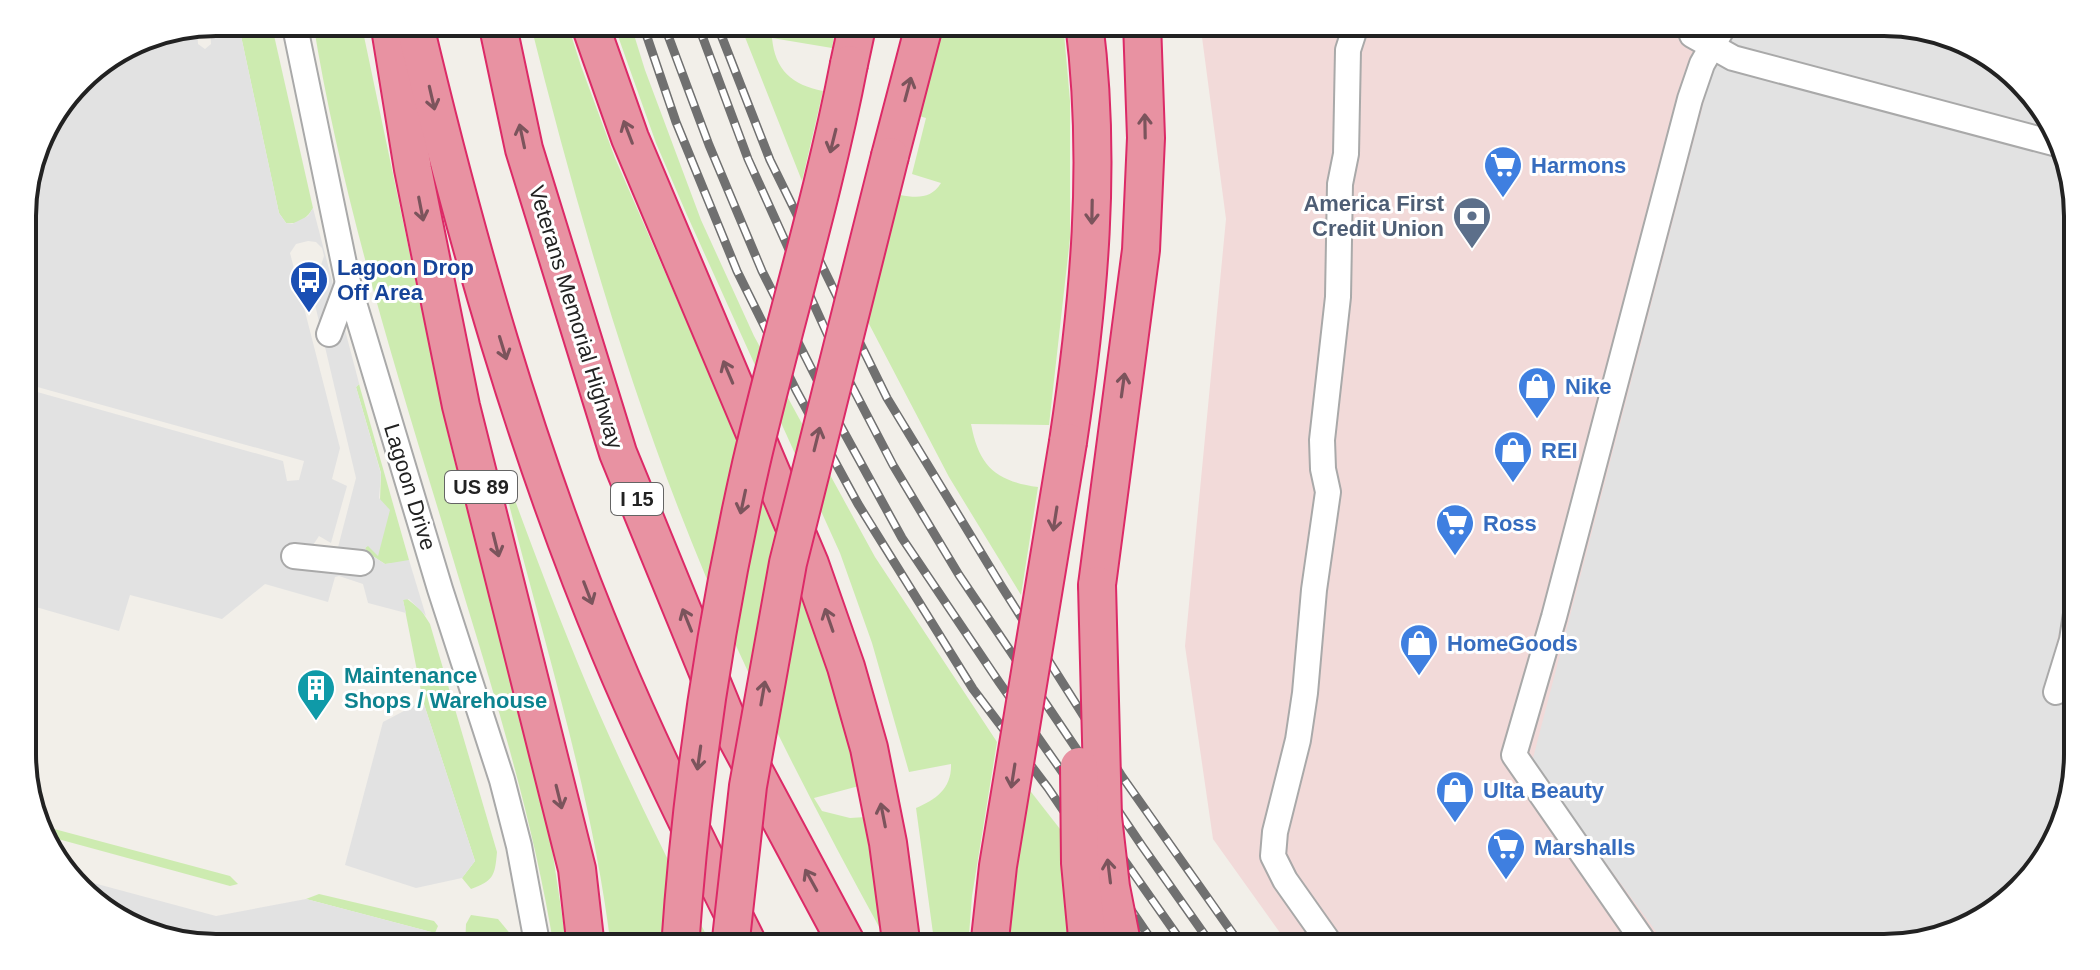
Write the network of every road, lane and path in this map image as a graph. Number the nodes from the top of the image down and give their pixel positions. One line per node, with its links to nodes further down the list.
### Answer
1 (297, 36): 14 (street, Lagoon Drive)
2 (391, 36): 22 (highway, US 89, one-way to 22)
3 (417, 36): 25 (highway, one-way to 25)
4 (500, 36): 26 (highway, Veterans Memorial Highway / I 15, one-way to 4)
5 (594, 36): 27 (highway, one-way to 5)
6 (855, 36): 23 (highway, one-way to 23, bridge)
7 (921, 36): 24 (highway, one-way to 7, bridge)
8 (1085, 36): 28 (highway, one-way to 28, bridge)
9 (1142, 36): 18 (highway, one-way to 9)
10 (1352, 36): 31 (street)
11 (1708, 36): 12 (street)
12 (1702, 41): 13 (street); 32 (street)
13 (2047, 141)
14 (348, 283): 15 (street); 21 (street, Lagoon Drive)
15 (329, 334)
16 (294, 556): 17 (street)
17 (361, 563)
18 (1097, 585): 29 (highway, bridge); 30 (highway, one-way to 18, bridge)
19 (2064, 670): 20 (street)
20 (2056, 692)
21 (535, 934)
22 (584, 934)
23 (681, 934)
24 (731, 934)
25 (743, 934)
26 (842, 934)
27 (900, 934)
28 (991, 934)
29 (1087, 934)
30 (1120, 934)
31 (1323, 934)
32 (1638, 934)

